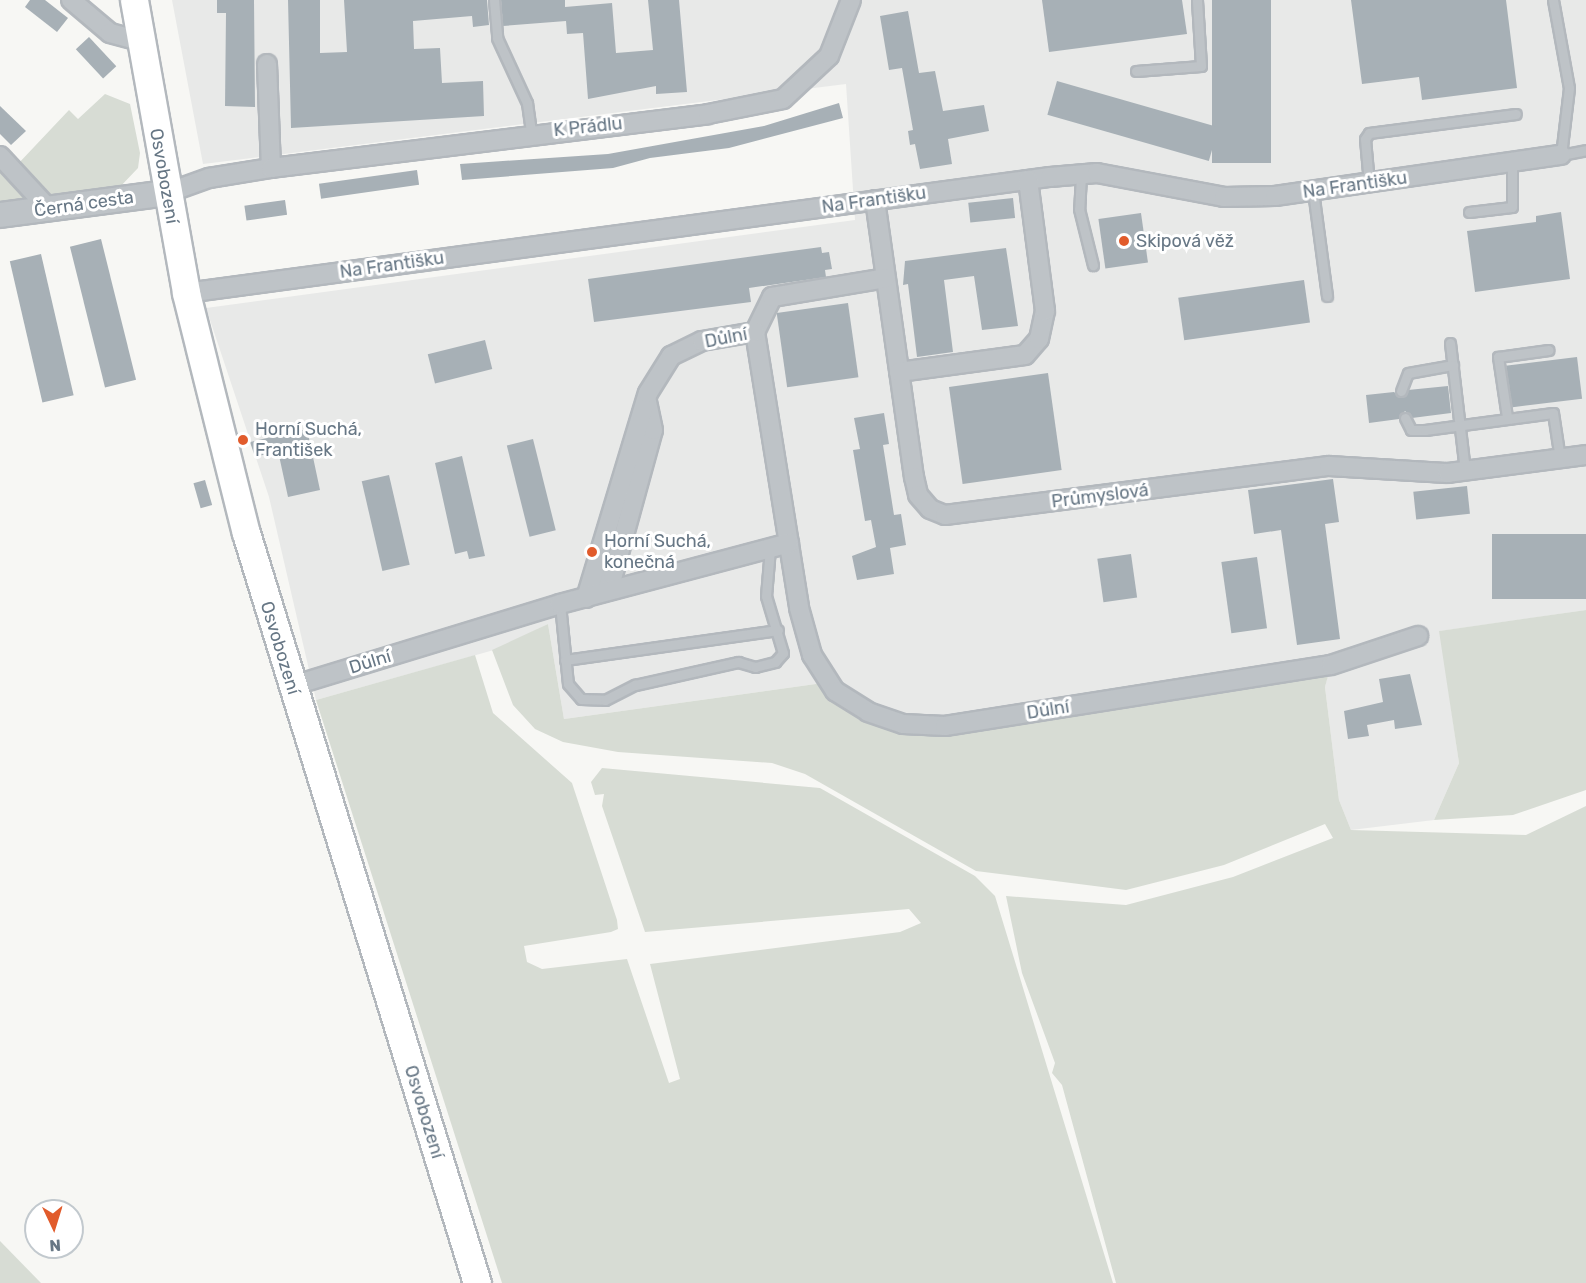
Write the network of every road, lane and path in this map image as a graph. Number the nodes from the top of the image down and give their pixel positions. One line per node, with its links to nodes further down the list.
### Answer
1 (71, 0): 7 (street)
2 (134, 0): 7 (main road, Osvobození)
3 (494, 0): 11 (lane)
4 (851, 0): 11 (street, K Prádlu)
5 (1197, 0): 9 (lane)
6 (1553, 0): 13 (lane)
7 (139, 40): 21 (main road, Osvobození)
8 (267, 64): 16 (street)
9 (1136, 71)
10 (1516, 114): 19 (lane)
11 (531, 133): 16 (street, K Prádlu)
12 (1586, 150): 13 (lane)
13 (1560, 155): 15 (street, Na Františku)
14 (0, 156): 23 (street)
15 (1512, 162): 19 (street, Na Františku); 24 (lane)
16 (271, 168): 21 (street, K Prádlu)
17 (1081, 175): 18 (street, Na Františku); 20 (street, Na Františku); 26 (lane)
18 (1028, 180): 22 (street, Na Františku); 34 (street)
19 (1369, 183): 20 (street, Na Františku)
20 (1313, 191): 29 (lane)
21 (167, 193): 23 (street, Černá cesta); 28 (main road, Osvobození)
22 (875, 200): 27 (street, Průmyslová); 28 (street, Na Františku)
23 (48, 208): 25 (street, Černá cesta)
24 (1469, 212)
25 (0, 215)
26 (1093, 265)
27 (885, 278): 30 (street); 34 (street, Průmyslová)
28 (186, 293): 49 (main road, Osvobození)
29 (1327, 296)
30 (755, 332): 42 (street, Důlní); 44 (street, Důlní)
31 (1450, 343): 33 (lane)
32 (1549, 350): 36 (lane)
33 (1453, 365): 35 (lane); 38 (lane)
34 (899, 372): 41 (street, Průmyslová)
35 (1401, 391)
36 (1507, 417): 38 (lane); 40 (lane)
37 (1405, 418): 38 (lane)
38 (1459, 425): 41 (lane)
39 (1586, 455): 40 (street, Průmyslová)
40 (1560, 459): 41 (street, Průmyslová)
41 (1466, 471)
42 (789, 543): 43 (street, Důlní); 47 (street, Důlní)
43 (770, 548): 44 (street, Důlní); 46 (lane)
44 (586, 598): 45 (street, Důlní)
45 (560, 604): 48 (lane); 49 (street, Důlní)
46 (778, 630): 48 (lane); 48 (lane)
47 (1418, 636)
48 (566, 660)
49 (291, 686): 50 (main road, Osvobození)
50 (477, 1283)

